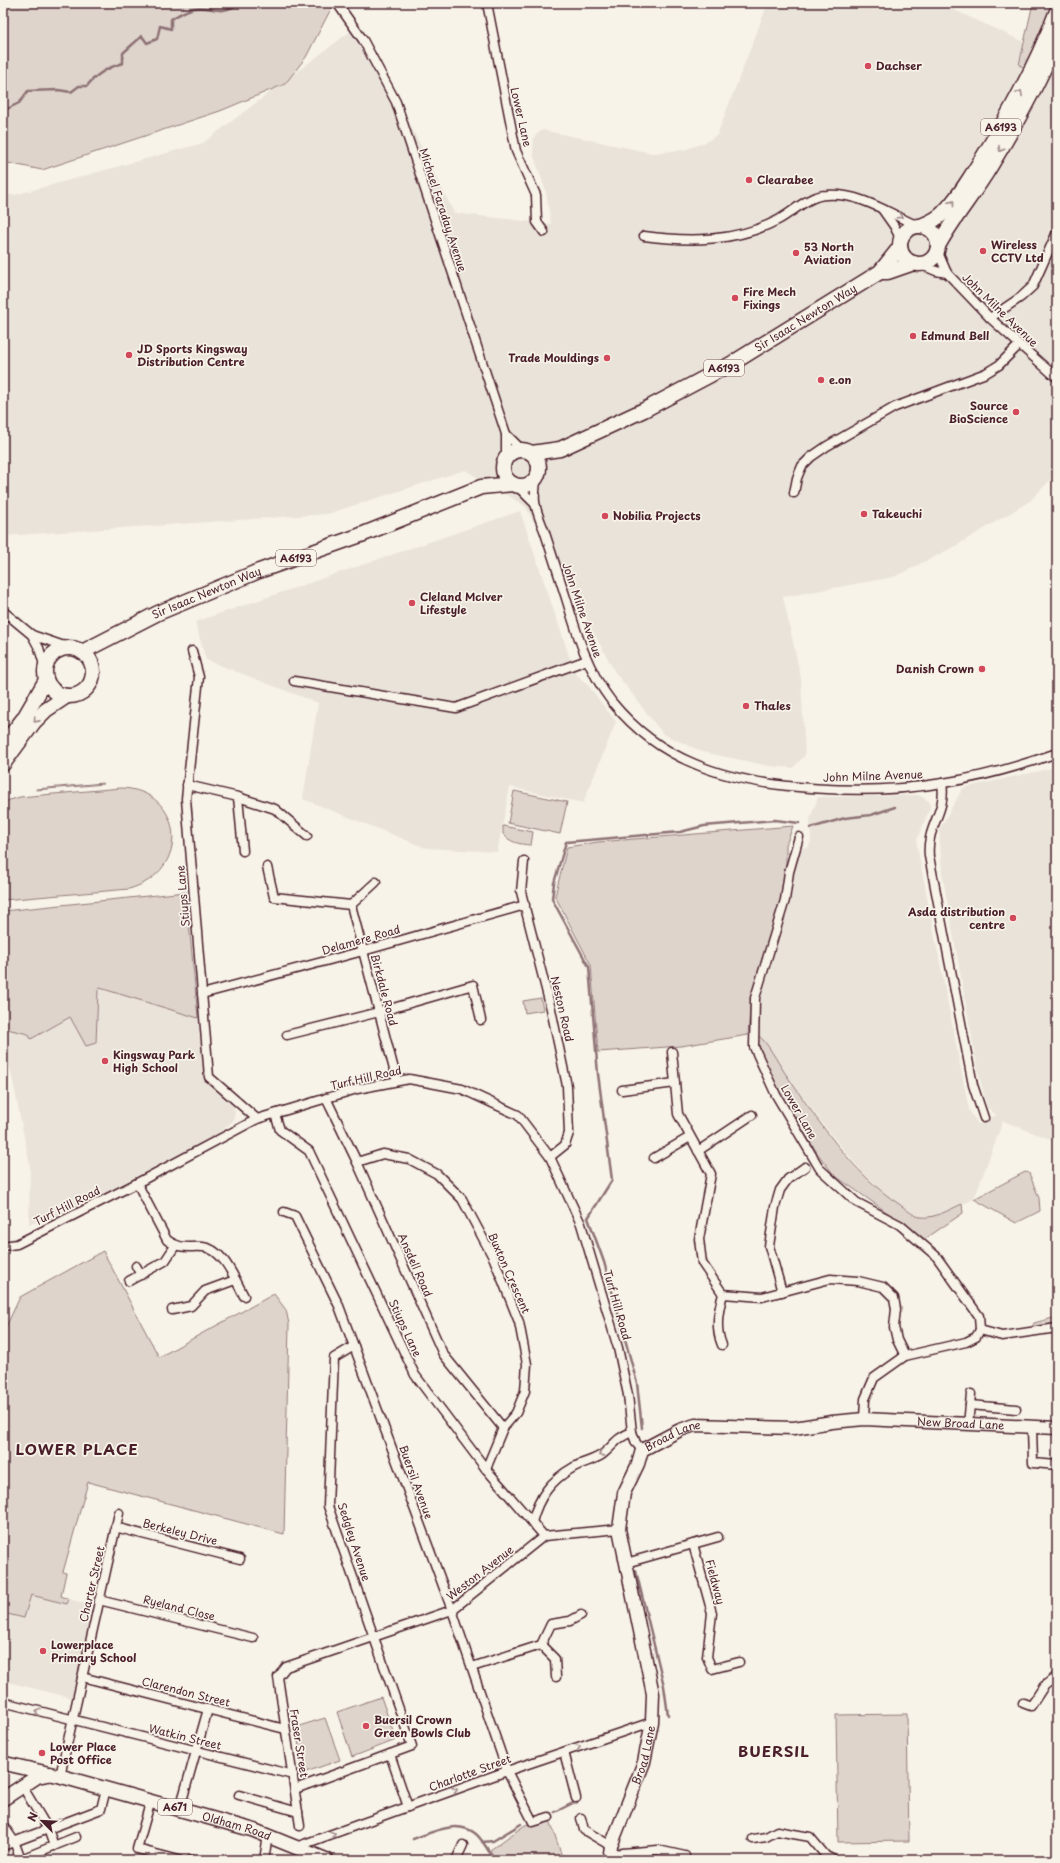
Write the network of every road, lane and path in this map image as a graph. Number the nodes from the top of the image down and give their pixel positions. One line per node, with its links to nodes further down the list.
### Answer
1 (337, 3): 18 (street, Michael Faraday Avenue)
2 (487, 3): 7 (street, Lower Lane)
3 (1057, 11): 6 (highway, A6193, one-way to 3)
4 (1057, 40): 11 (highway, A6193, one-way to 11)
5 (881, 208): 6 (street, one-way to 6); 9 (street); 10 (street)
6 (919, 226): 10 (highway, A6193); 11 (highway)
7 (544, 232)
8 (1057, 232): 15 (street)
9 (644, 236)
10 (900, 244): 12 (highway); 13 (highway, Sir Isaac Newton Way / A6193)
11 (938, 248): 12 (highway, A6193); 14 (street, John Milne Avenue)
12 (916, 263): 13 (highway, Sir Isaac Newton Way / A6193); 14 (street, John Milne Avenue)
13 (880, 272): 19 (highway, Sir Isaac Newton Way / A6193)
14 (947, 273): 15 (street, John Milne Avenue)
15 (990, 318): 16 (street, John Milne Avenue)
16 (1019, 345): 17 (street, John Milne Avenue); 25 (street)
17 (1057, 378)
18 (506, 434): 20 (street); 21 (street)
19 (560, 450): 20 (highway, Sir Isaac Newton Way); 22 (highway, Sir Isaac Newton Way)
20 (527, 452): 21 (highway, A6193); 22 (highway)
21 (504, 462): 23 (highway); 24 (highway, Sir Isaac Newton Way / A6193)
22 (538, 473): 23 (highway, A6193); 26 (street, John Milne Avenue)
23 (515, 485): 24 (highway, Sir Isaac Newton Way / A6193); 26 (street, John Milne Avenue)
24 (481, 487): 29 (highway, Sir Isaac Newton Way / A6193)
25 (794, 493)
26 (535, 504): 32 (street, John Milne Avenue)
27 (3, 611): 28 (street)
28 (32, 635): 30 (street); 34 (street)
29 (113, 636): 30 (highway, Sir Isaac Newton Way / A6193); 33 (highway, Sir Isaac Newton Way / A6193)
30 (76, 650): 33 (highway); 34 (highway, A6193)
31 (192, 651): 41 (street, Stiups Lane)
32 (587, 660): 35 (street); 40 (street, John Milne Avenue)
33 (91, 663): 36 (highway)
34 (46, 674): 36 (highway); 37 (highway, A6193)
35 (294, 681)
36 (67, 696): 39 (highway, one-way to 39)
37 (3, 746)
38 (1057, 753): 40 (street, John Milne Avenue)
39 (3, 764)
40 (942, 784): 63 (street)
41 (187, 785): 42 (street); 52 (street, Stiups Lane)
42 (238, 797): 43 (street); 45 (street)
43 (307, 836)
44 (801, 841): 84 (street, Lower Lane)
45 (243, 852)
46 (524, 861): 50 (street, Neston Road)
47 (267, 867): 49 (street)
48 (376, 882): 49 (street)
49 (351, 905): 51 (street, Birkdale Road)
50 (525, 905): 51 (street, Delamere Road); 67 (street, Neston Road)
51 (363, 951): 52 (street, Delamere Road); 53 (street, Birkdale Road)
52 (202, 994): 64 (street, Stiups Lane)
53 (379, 1012): 54 (street); 55 (street); 57 (street, Birkdale Road)
54 (481, 1020)
55 (287, 1035)
56 (672, 1052): 58 (street)
57 (397, 1081): 60 (street, Turf Hill Road); 67 (street, Turf Hill Road)
58 (675, 1084): 59 (street); 65 (street)
59 (622, 1090)
60 (326, 1098): 61 (street, Turf Hill Road); 69 (street, Ansdell Road)
61 (275, 1114): 64 (street, Turf Hill Road); 99 (street, Stiups Lane)
62 (752, 1115): 66 (street)
63 (984, 1118)
64 (257, 1119): 71 (street, Turf Hill Road)
65 (690, 1137): 66 (street); 68 (street)
66 (698, 1150): 80 (street)
67 (550, 1157): 96 (street, Turf Hill Road)
68 (654, 1158)
69 (357, 1162): 94 (street, Ansdell Road); 94 (street, Buxton Crescent)
70 (805, 1167): 79 (street)
71 (137, 1184): 73 (street, Turf Hill Road); 74 (street)
72 (284, 1212): 86 (street, Buersil Avenue)
73 (3, 1246)
74 (175, 1246): 76 (street); 77 (street)
75 (136, 1266): 76 (street)
76 (141, 1274): 78 (street)
77 (235, 1280): 81 (street); 82 (street)
78 (129, 1281)
79 (782, 1292): 80 (street); 87 (street)
80 (723, 1294): 85 (street)
81 (244, 1296)
82 (172, 1310)
83 (1057, 1328): 84 (street)
84 (980, 1330): 87 (street)
85 (722, 1345)
86 (354, 1346): 110 (street, Buersil Avenue); 112 (street, Sedgley Avenue)
87 (905, 1356): 91 (street)
88 (971, 1394): 89 (street)
89 (970, 1405): 90 (street); 92 (street)
90 (1016, 1409)
91 (864, 1419): 92 (main road, New Broad Lane); 97 (main road, Broad Lane)
92 (968, 1425): 93 (main road, New Broad Lane)
93 (1032, 1427): 95 (main road, New Broad Lane); 98 (street)
94 (503, 1428): 99 (street, Buxton Crescent)
95 (1057, 1428)
96 (632, 1432): 97 (street, Turf Hill Road); 101 (street, one-way to 101)
97 (642, 1450): 103 (main road, Broad Lane)
98 (1057, 1465)
99 (486, 1469): 101 (street, Stiups Lane)
100 (119, 1513): 102 (street, Charter Street)
101 (532, 1522): 104 (street, Stiups Lane)
102 (116, 1527): 107 (street, Berkeley Drive); 109 (street, Charter Street)
103 (619, 1529): 104 (street); 108 (main road, Broad Lane)
104 (544, 1536): 110 (street, Weston Avenue)
105 (718, 1537): 106 (street)
106 (693, 1544): 108 (street); 115 (street, Fieldway)
107 (240, 1558)
108 (626, 1563): 125 (main road, Broad Lane)
109 (99, 1600): 113 (street, Ryeland Close); 119 (street, Charter Street)
110 (452, 1610): 112 (street, Weston Avenue); 117 (street, Buersil Avenue)
111 (581, 1615): 114 (street)
112 (374, 1636): 116 (street, Weston Avenue); 129 (street, Sedgley Avenue)
113 (254, 1638)
114 (541, 1645): 117 (street); 120 (street)
115 (739, 1662)
116 (286, 1667): 126 (street, Fraser Street)
117 (472, 1667): 131 (street, Buersil Avenue)
118 (1057, 1676): 122 (street)
119 (82, 1677): 123 (street, Clarendon Street); 124 (street, Charter Street)
120 (556, 1677)
121 (3, 1702): 124 (street, Watkin Street, one-way to 121)
122 (1023, 1702)
123 (208, 1709): 126 (street, Clarendon Street); 127 (street)
124 (72, 1721): 127 (street, Watkin Street); 132 (street, Charter Street)
125 (652, 1722): 128 (street, Charlotte Street, one-way to 125); 157 (main road, Broad Lane)
126 (285, 1729): 133 (street, Fraser Street)
127 (196, 1751): 133 (street, Watkin Street); 142 (street)
128 (564, 1752): 131 (street, Charlotte Street); 138 (street)
129 (390, 1754): 135 (street); 141 (street)
130 (7, 1764): 132 (main road, Oldham Road / A671); 136 (main road, A671)
131 (508, 1771): 141 (street, Charlotte Street, one-way to 131); 144 (street, Buersil Avenue)
132 (56, 1775): 134 (main road, Oldham Road / A671); 136 (main road)
133 (293, 1775): 135 (street, Fraser Street)
134 (106, 1789): 140 (main road, Oldham Road / A671); 148 (street)
135 (295, 1789): 143 (street, Fraser Street)
136 (24, 1790): 139 (main road); 148 (street)
137 (239, 1795): 143 (street)
138 (576, 1798)
139 (3, 1799)
140 (151, 1800): 142 (main road, Oldham Road / A671); 160 (street)
141 (408, 1807): 156 (street, Charlotte Street, one-way to 141)
142 (180, 1808): 149 (main road, Oldham Road / A671)
143 (298, 1812): 146 (street, Fraser Street)
144 (549, 1817)
145 (581, 1818): 157 (street)
146 (300, 1826)
147 (4, 1827): 152 (street)
148 (48, 1829): 152 (street); 155 (street)
149 (268, 1835): 156 (main road, Oldham Road / A671); 161 (street)
150 (76, 1837): 155 (street)
151 (753, 1839): 164 (street)
152 (14, 1841): 154 (street); 159 (street)
153 (463, 1845): 163 (street)
154 (3, 1846)
155 (54, 1846): 159 (street)
156 (296, 1847): 162 (main road, Oldham Road / A671)
157 (610, 1853): 158 (street)
158 (685, 1856)
159 (21, 1859)
160 (179, 1860)
161 (264, 1860)
162 (327, 1860)
163 (456, 1860)
164 (834, 1860)

